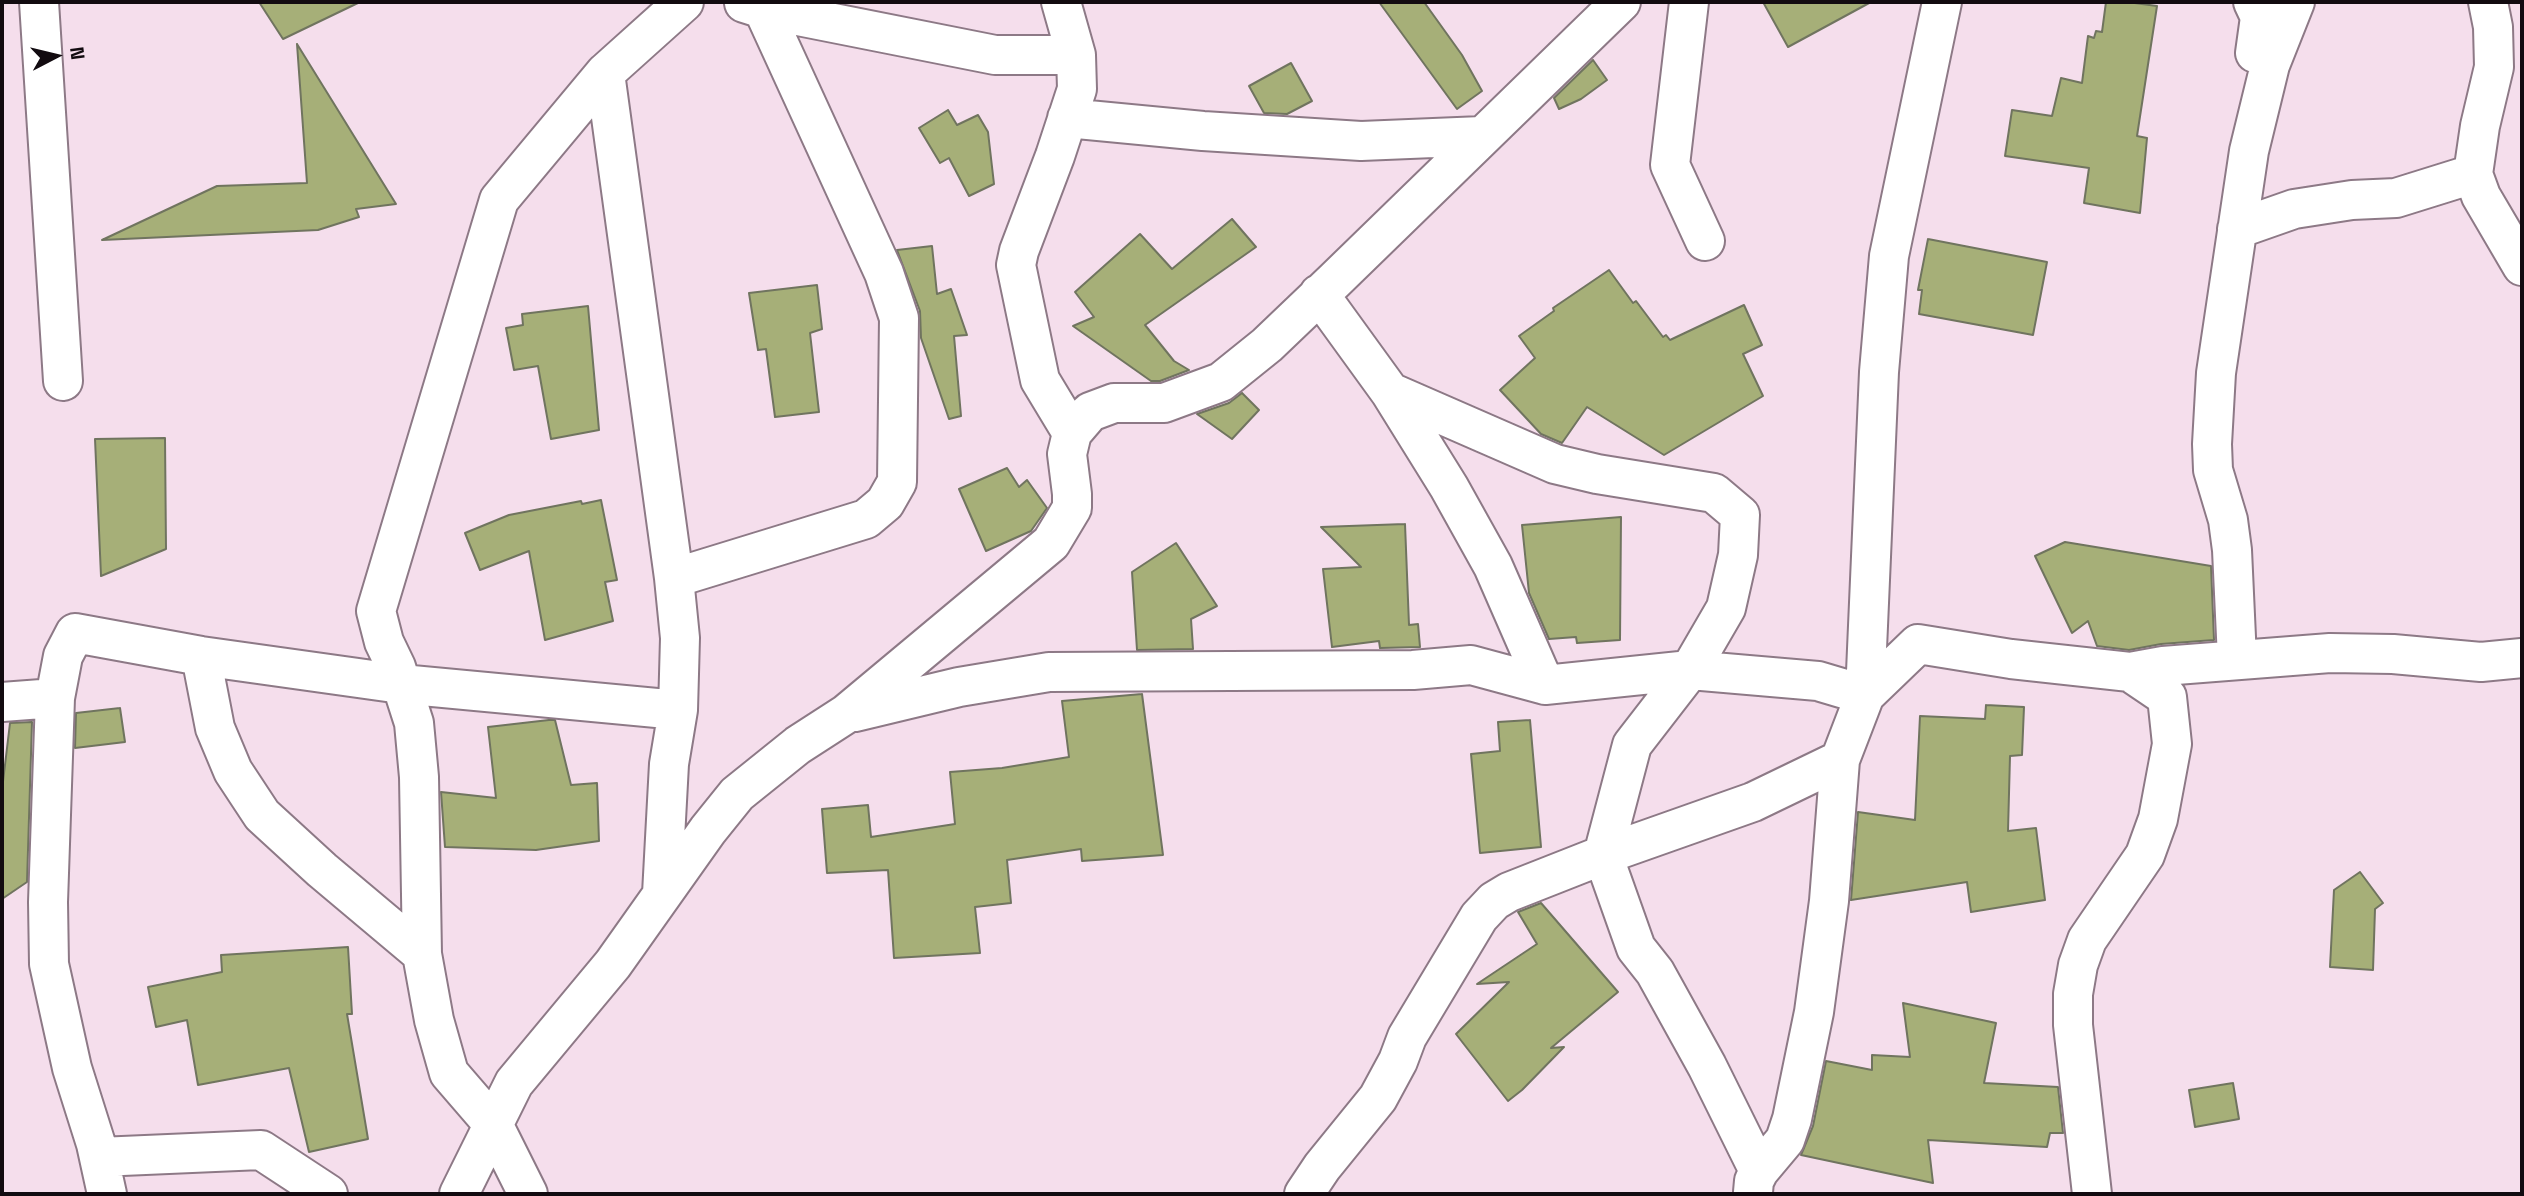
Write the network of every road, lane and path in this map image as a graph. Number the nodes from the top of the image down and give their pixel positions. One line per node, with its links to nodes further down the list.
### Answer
1 (38, 2): 21 (street)
2 (684, 2): 13 (street)
3 (1061, 2): 12 (street)
4 (1621, 2): 15 (street)
5 (1689, 2): 18 (street)
6 (1942, 2): 32 (street)
7 (2253, 2): 11 (street)
8 (2295, 2): 17 (street)
9 (2488, 2): 16 (street)
10 (752, 5): 12 (street); 24 (street)
11 (2255, 53)
12 (1076, 55): 14 (street)
13 (605, 73): 24 (street); 30 (street)
14 (1067, 118): 15 (street); 23 (street)
15 (1482, 136): 20 (street)
16 (2473, 174): 17 (street); 19 (street)
17 (2236, 229): 27 (street)
18 (1705, 241)
19 (2522, 265)
20 (1319, 294): 22 (street); 23 (street)
21 (63, 381)
22 (1390, 392): 28 (street); 31 (street)
23 (1072, 433): 36 (street)
24 (674, 578): 35 (street)
25 (201, 656): 30 (street); 33 (street); 40 (street)
26 (2522, 658): 27 (street)
27 (2237, 659): 29 (street)
28 (1690, 670): 31 (street); 32 (street); 38 (street)
29 (2130, 672): 32 (street); 49 (street)
30 (401, 684): 35 (street); 40 (street)
31 (1545, 685): 36 (street)
32 (1865, 695): 37 (street)
33 (55, 698): 34 (street); 42 (street)
34 (2, 702)
35 (678, 710): 39 (street)
36 (846, 714): 39 (street)
37 (1840, 760): 38 (street); 43 (street)
38 (1603, 855): 43 (street); 48 (street)
39 (662, 894): 41 (street)
40 (422, 954): 41 (street)
41 (493, 1124): 46 (street); 47 (street)
42 (99, 1157): 44 (street); 45 (street)
43 (1756, 1183)
44 (107, 1194)
45 (328, 1194)
46 (458, 1194)
47 (528, 1194)
48 (1304, 1194)
49 (2092, 1194)

